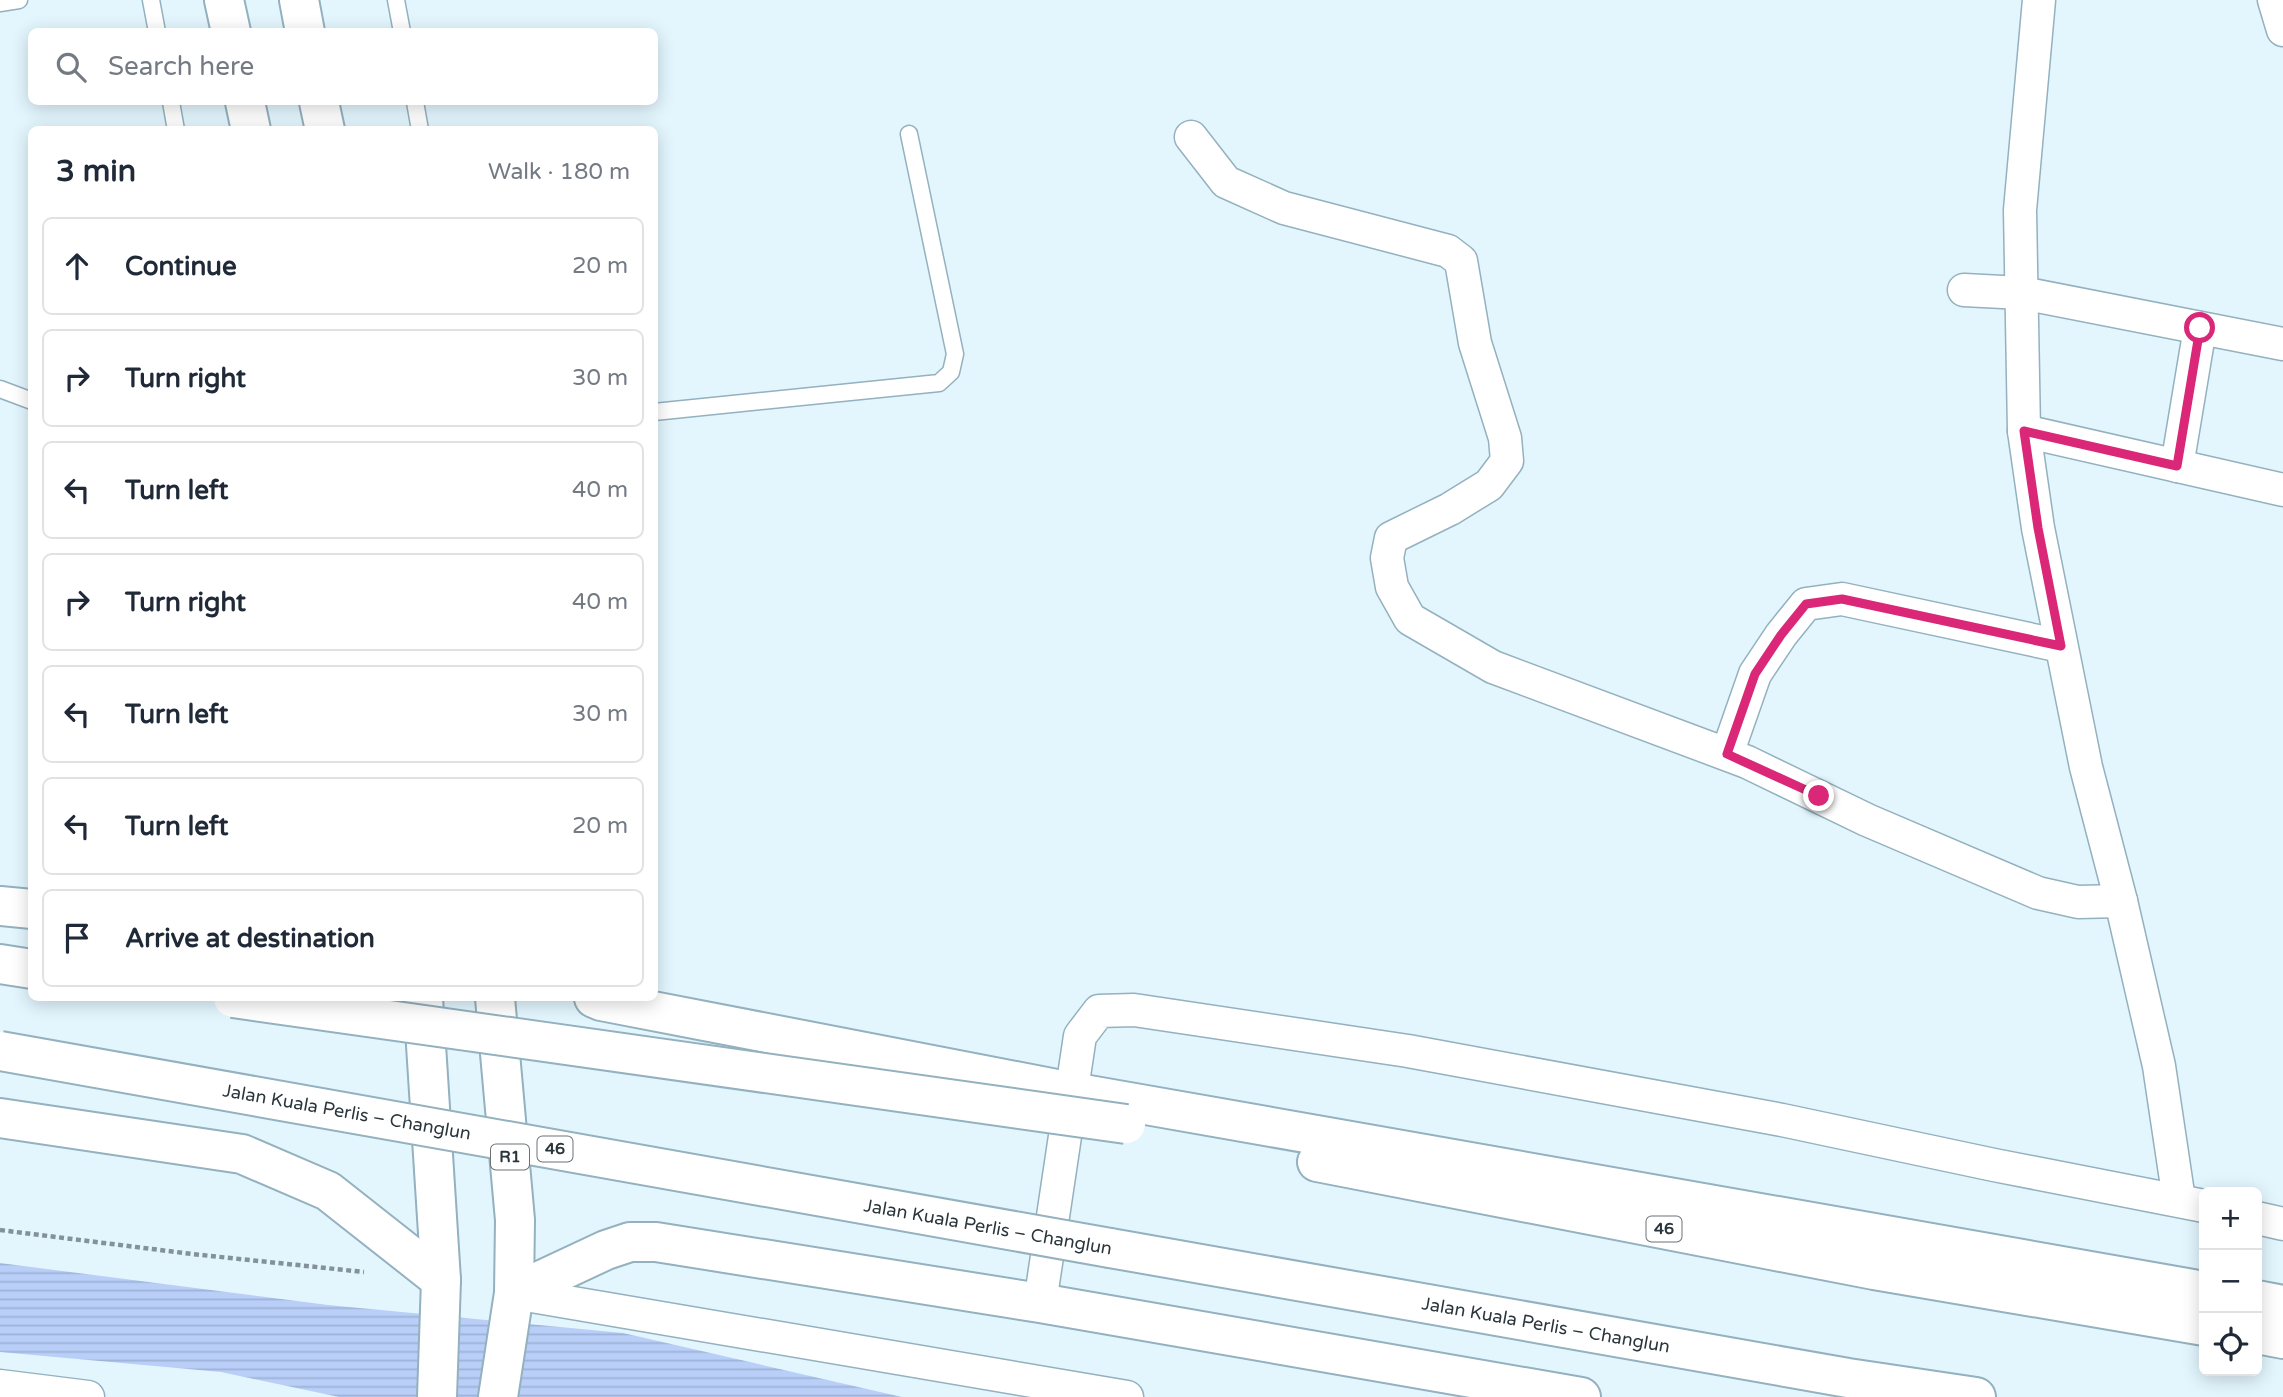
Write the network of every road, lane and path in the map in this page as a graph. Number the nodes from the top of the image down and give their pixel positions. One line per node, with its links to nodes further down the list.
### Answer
1 (19, 0): 8 (lane)
2 (151, 0): 9 (lane)
3 (224, 0): 10 (main road)
4 (299, 0): 11 (main road)
5 (396, 0): 12 (lane)
6 (2039, 0): 25 (street)
7 (2274, 0): 13 (street)
8 (0, 3)
9 (156, 28)
10 (230, 28)
11 (304, 28)
12 (401, 28)
13 (2283, 30)
14 (172, 105): 18 (lane)
15 (246, 105): 19 (main road)
16 (320, 105): 20 (main road)
17 (416, 105): 21 (lane)
18 (175, 126)
19 (250, 126)
20 (324, 126)
21 (419, 126)
22 (909, 134): 30 (lane)
23 (1191, 137): 35 (street)
24 (1964, 289): 25 (street)
25 (2022, 293): 26 (street); 31 (street)
26 (2200, 328): 27 (street); 32 (street)
27 (2283, 344)
28 (0, 389): 29 (lane)
29 (28, 400)
30 (658, 412)
31 (2024, 431): 32 (street); 34 (street)
32 (2177, 466): 33 (street)
33 (2283, 490)
34 (2061, 646): 35 (street); 36 (street)
35 (1727, 754): 36 (street)
36 (2121, 901): 48 (street)
37 (0, 906): 38 (main road)
38 (28, 909)
39 (0, 964): 40 (main road)
40 (28, 968)
41 (254, 1001): 59 (main road, 46, bridge)
42 (423, 1001): 53 (main road)
43 (495, 1001): 57 (main road, R1)
44 (601, 1001): 46 (main road)
45 (0, 1051): 68 (main road, Jalan Kuala Perlis – Changlun / 46, bridge)
46 (1072, 1092): 48 (street); 54 (main road); 56 (street)
47 (0, 1118): 53 (main road)
48 (2191, 1203)
49 (2262, 1219): 50 (street)
50 (2283, 1224)
51 (0, 1230): 52 (path)
52 (372, 1273)
53 (442, 1290): 64 (main road)
54 (2199, 1290)
55 (2262, 1301): 58 (main road)
56 (1040, 1303): 57 (main road); 67 (main road)
57 (513, 1305): 65 (main road, R1); 66 (street)
58 (2283, 1305)
59 (2199, 1325)
60 (2262, 1335): 61 (main road)
61 (2283, 1339)
62 (0, 1386): 63 (street)
63 (88, 1397)
64 (437, 1397)
65 (498, 1397)
66 (1127, 1397)
67 (1581, 1397)
68 (1976, 1397)

